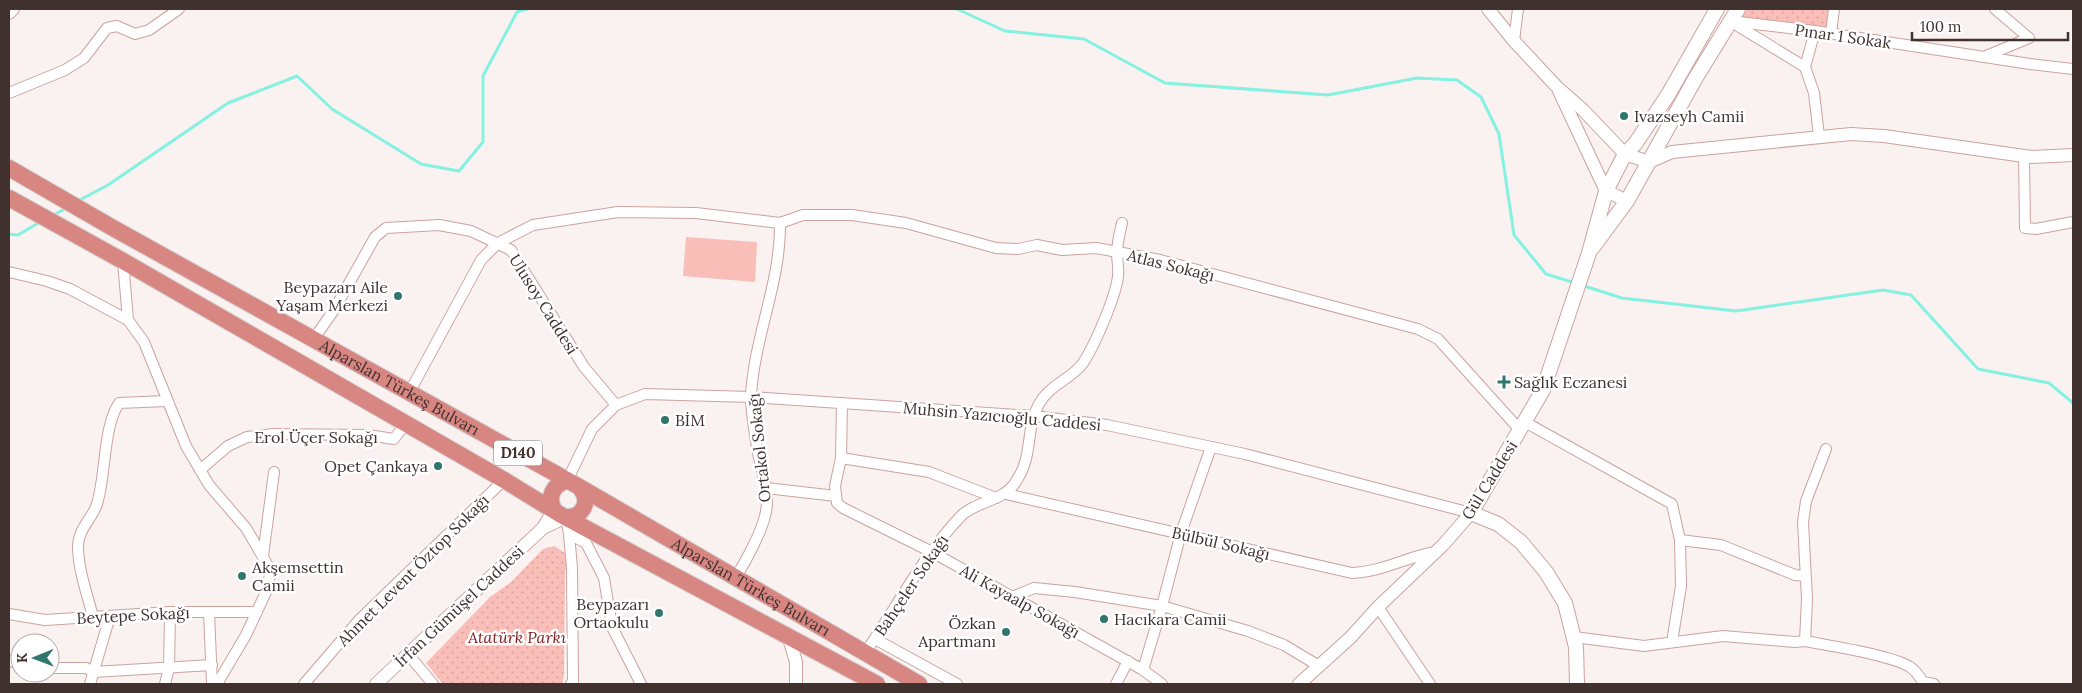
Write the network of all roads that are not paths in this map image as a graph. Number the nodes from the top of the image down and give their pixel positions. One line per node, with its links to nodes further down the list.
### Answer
1 (13, 9): 9 (street)
2 (180, 9): 18 (street)
3 (1488, 9): 13 (street)
4 (1518, 9): 13 (street)
5 (1717, 9): 20 (main road, Gül Caddesi)
6 (1738, 9): 10 (main road, Gül Caddesi)
7 (1834, 9): 12 (street)
8 (1995, 9): 14 (street)
9 (9, 13)
10 (1730, 21): 11 (street, Pınar 1 Sokak); 15 (street); 23 (main road, Gül Caddesi)
11 (1815, 31): 12 (street, Pınar 1 Sokak); 15 (street)
12 (1831, 33): 14 (street, Pınar 1 Sokak)
13 (1514, 40): 17 (street)
14 (1985, 57): 16 (street, Pınar 1 Sokak)
15 (1805, 67): 19 (street)
16 (2073, 69)
17 (1557, 87): 20 (street); 25 (street)
18 (9, 93)
19 (1819, 136): 21 (street); 23 (street)
20 (1625, 154): 23 (street); 25 (main road, Gül Caddesi)
21 (2024, 156): 22 (street); 28 (street)
22 (2073, 156)
23 (1650, 162): 27 (main road, Gül Caddesi)
24 (9, 168): 37 (highway, Alparslan Türkeş Bulvarı / D140)
25 (1606, 191): 27 (street); 33 (main road, Gül Caddesi)
26 (9, 198): 34 (highway, Alparslan Türkeş Bulvarı / D140)
27 (1627, 201): 33 (main road, Gül Caddesi)
28 (2073, 222)
29 (780, 223): 31 (street, Ulusoy Caddesi); 32 (street, Atlas Sokağı); 39 (street, Ortakol Sokağı)
30 (1122, 223): 32 (street)
31 (498, 243): 37 (street); 38 (street); 42 (street, Ulusoy Caddesi)
32 (1117, 252): 43 (street); 45 (street, Atlas Sokağı)
33 (1589, 253): 45 (main road, Gül Caddesi)
34 (123, 261): 36 (street); 44 (highway, Alparslan Türkeş Bulvarı / D140)
35 (9, 272): 36 (street)
36 (128, 320): 40 (street)
37 (313, 340): 38 (highway, Alparslan Türkeş Bulvarı / D140)
38 (409, 393): 52 (highway, Alparslan Türkeş Bulvarı / D140)
39 (751, 397): 41 (street, Muhsin Yazıcıoğlu Caddesi); 42 (street, Muhsin Yazıcıoğlu Caddesi); 53 (street, Ortakol Sokağı)
40 (167, 401): 49 (street); 74 (street)
41 (842, 403): 43 (street, Muhsin Yazıcıoğlu Caddesi); 48 (street)
42 (616, 405): 52 (street, Muhsin Yazıcıoğlu Caddesi)
43 (1034, 416): 46 (street, Muhsin Yazıcıoğlu Caddesi); 55 (street)
44 (406, 423): 49 (street, Erol Üçer Sokağı); 51 (highway, Alparslan Türkeş Bulvarı / D140)
45 (1522, 426): 56 (main road, Gül Caddesi); 60 (street, Atlas Sokağı)
46 (1211, 447): 56 (street, Muhsin Yazıcıoğlu Caddesi); 58 (street)
47 (1826, 449): 64 (street)
48 (841, 458): 54 (street); 55 (street, Bülbül Sokağı)
49 (200, 470): 63 (street)
50 (274, 472): 63 (street)
51 (504, 480): 57 (highway, Alparslan Türkeş Bulvarı / D140); 94 (street, Ahmet Levent Öztop Sokağı)
52 (574, 485): 57 (highway); 57 (highway); 65 (highway, Alparslan Türkeş Bulvarı / D140)
53 (766, 488): 54 (street); 65 (street, Ortakol Sokağı)
54 (836, 496): 61 (street, Ali Kayaalp Sokağı)
55 (1001, 496): 58 (street, Bülbül Sokağı); 61 (street, Bahçeler Sokağı)
56 (1471, 513): 62 (street, Gül Caddesi); 76 (main road)
57 (560, 514): 59 (street); 75 (highway, Alparslan Türkeş Bulvarı / D140); 80 (street, İrfan Gümüşel Caddesi)
58 (1181, 533): 62 (street, Bülbül Sokağı); 67 (street)
59 (569, 534): 97 (street); 98 (street)
60 (1680, 540): 64 (street); 79 (street, Atlas Sokağı)
61 (932, 552): 66 (street, Ali Kayaalp Sokağı); 77 (street, Bahçeler Sokağı)
62 (1435, 552): 68 (street, Gül Caddesi)
63 (263, 556): 71 (street)
64 (1805, 576): 78 (street)
65 (735, 578): 81 (highway, Alparslan Türkeş Bulvarı / D140)
66 (1012, 597): 67 (street); 82 (street, Ali Kayaalp Sokağı)
67 (1162, 606): 84 (street); 87 (street)
68 (1378, 607): 84 (street, Gül Caddesi); 106 (street)
69 (170, 612): 70 (street, Beytepe Sokağı); 73 (street, Beytepe Sokağı); 86 (street)
70 (209, 612): 71 (street, Beytepe Sokağı); 83 (street)
71 (257, 612): 93 (street)
72 (9, 614): 74 (street, Beytepe Sokağı)
73 (110, 616): 74 (street, Beytepe Sokağı); 88 (street)
74 (93, 617)
75 (788, 635): 99 (street); 100 (highway, Alparslan Türkeş Bulvarı / D140)
76 (1574, 638): 79 (street); 107 (main road)
77 (875, 639): 81 (street, Bahçeler Sokağı); 102 (street)
78 (1805, 641): 79 (street); 89 (street)
79 (1672, 642)
80 (407, 653): 95 (street, İrfan Gümüşel Caddesi); 96 (street)
81 (865, 653): 101 (highway, Alparslan Türkeş Bulvarı / D140)
82 (1128, 661): 87 (street, Ali Kayaalp Sokağı); 103 (street)
83 (212, 665): 86 (street); 92 (street)
84 (1319, 666): 105 (street, Gül Caddesi)
85 (60, 668): 88 (street)
86 (169, 668): 88 (street); 91 (street)
87 (1143, 670): 104 (street, Ali Kayaalp Sokağı)
88 (93, 672): 90 (street)
89 (1921, 683): 108 (street)
90 (90, 684)
91 (165, 684)
92 (212, 684)
93 (217, 684)
94 (304, 684)
95 (376, 684)
96 (433, 684)
97 (571, 684)
98 (642, 684)
99 (796, 684)
100 (877, 684)
101 (919, 684)
102 (957, 684)
103 (1116, 684)
104 (1162, 684)
105 (1299, 684)
106 (1430, 684)
107 (1577, 684)
108 (1934, 684)

